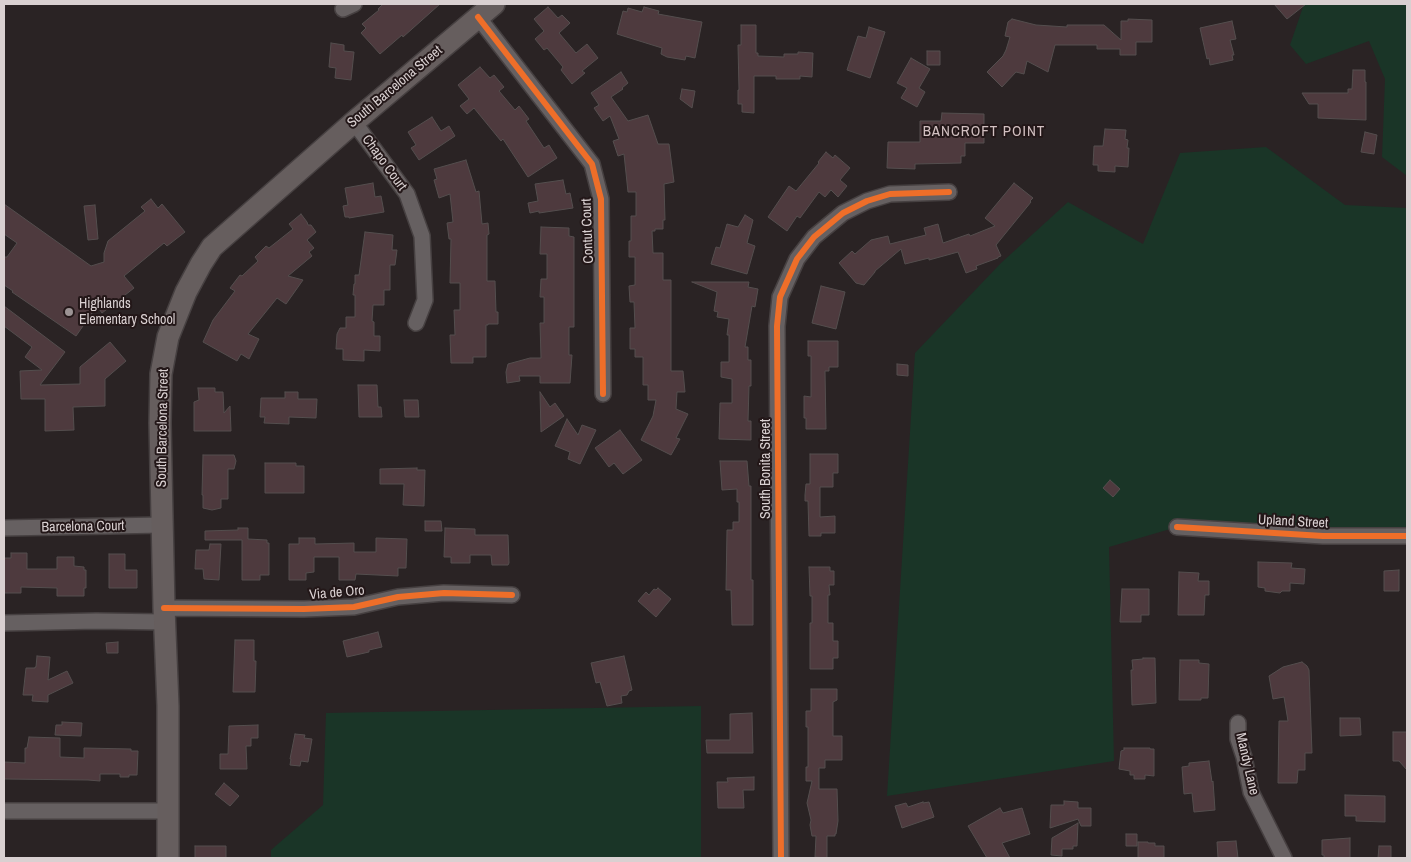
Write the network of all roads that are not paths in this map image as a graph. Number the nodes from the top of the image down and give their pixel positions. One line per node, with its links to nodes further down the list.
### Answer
1 (486, 10): 2 (main road, South Barcelona Street); 5 (street, Contut Court)
2 (354, 122): 4 (street, Chapo Court); 6 (main road, South Barcelona Street)
3 (949, 192): 17 (street, South Bonita Street)
4 (416, 323)
5 (603, 394)
6 (162, 525): 8 (street, Barcelona Court); 11 (main road, South Barcelona Street)
7 (1177, 527): 9 (street, Upland Street)
8 (4, 528)
9 (1407, 536)
10 (512, 595): 11 (street, Via de Oro)
11 (165, 615): 12 (street, Via de Oro); 15 (main road, South Barcelona Street)
12 (4, 623)
13 (1238, 723): 18 (street, Mandy Lane)
14 (4, 811): 15 (street)
15 (167, 811): 16 (main road, South Barcelona Street)
16 (168, 858)
17 (781, 858)
18 (1284, 858)

